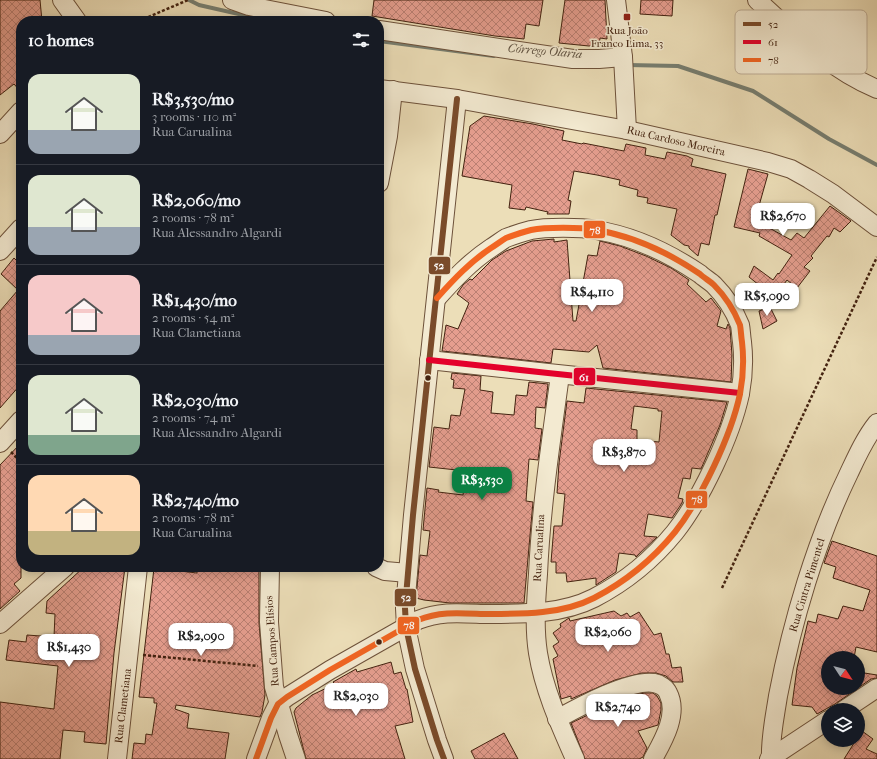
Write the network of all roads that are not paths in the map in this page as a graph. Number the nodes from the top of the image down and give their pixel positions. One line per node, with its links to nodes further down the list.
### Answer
1 (62, 0): 6 (street)
2 (232, 0): 7 (street)
3 (616, 0): 9 (street)
4 (757, 0): 5 (street)
5 (768, 10)
6 (73, 16)
7 (301, 16)
8 (384, 31): 9 (street)
9 (623, 60): 16 (street)
10 (847, 74): 12 (street)
11 (386, 89): 13 (street, Rua Cardoso Moreira); 17 (street)
12 (877, 89)
13 (457, 99): 16 (street, Rua Cardoso Moreira); 21 (street)
14 (16, 116): 15 (street)
15 (1, 130)
16 (627, 130): 18 (street, Rua Cardoso Moreira)
17 (384, 157)
18 (877, 227)
19 (16, 233): 20 (street)
20 (0, 251)
21 (437, 298): 22 (street); 24 (street)
22 (429, 360): 23 (street); 32 (street)
23 (560, 374): 24 (street); 33 (street, Rua Carualina)
24 (740, 393): 33 (street)
25 (877, 423): 47 (street, Rua Cintra Pimentel)
26 (16, 425): 27 (street)
27 (0, 443)
28 (384, 571): 32 (street)
29 (59, 572): 34 (street)
30 (137, 572): 41 (street, Rua Clametiana)
31 (270, 572): 38 (street, Rua Campos Elísios)
32 (408, 573): 35 (street)
33 (535, 613): 35 (street); 39 (street, Rua Carualina)
34 (0, 624)
35 (406, 626): 38 (street); 44 (street)
36 (877, 688): 37 (street)
37 (854, 703)
38 (278, 704): 42 (street); 43 (street, Rua Campos Elísios)
39 (557, 719): 45 (street, Rua Carualina); 46 (street)
40 (821, 725): 47 (street)
41 (117, 759)
42 (256, 759)
43 (296, 759)
44 (444, 759)
45 (575, 759)
46 (653, 759)
47 (770, 759)

